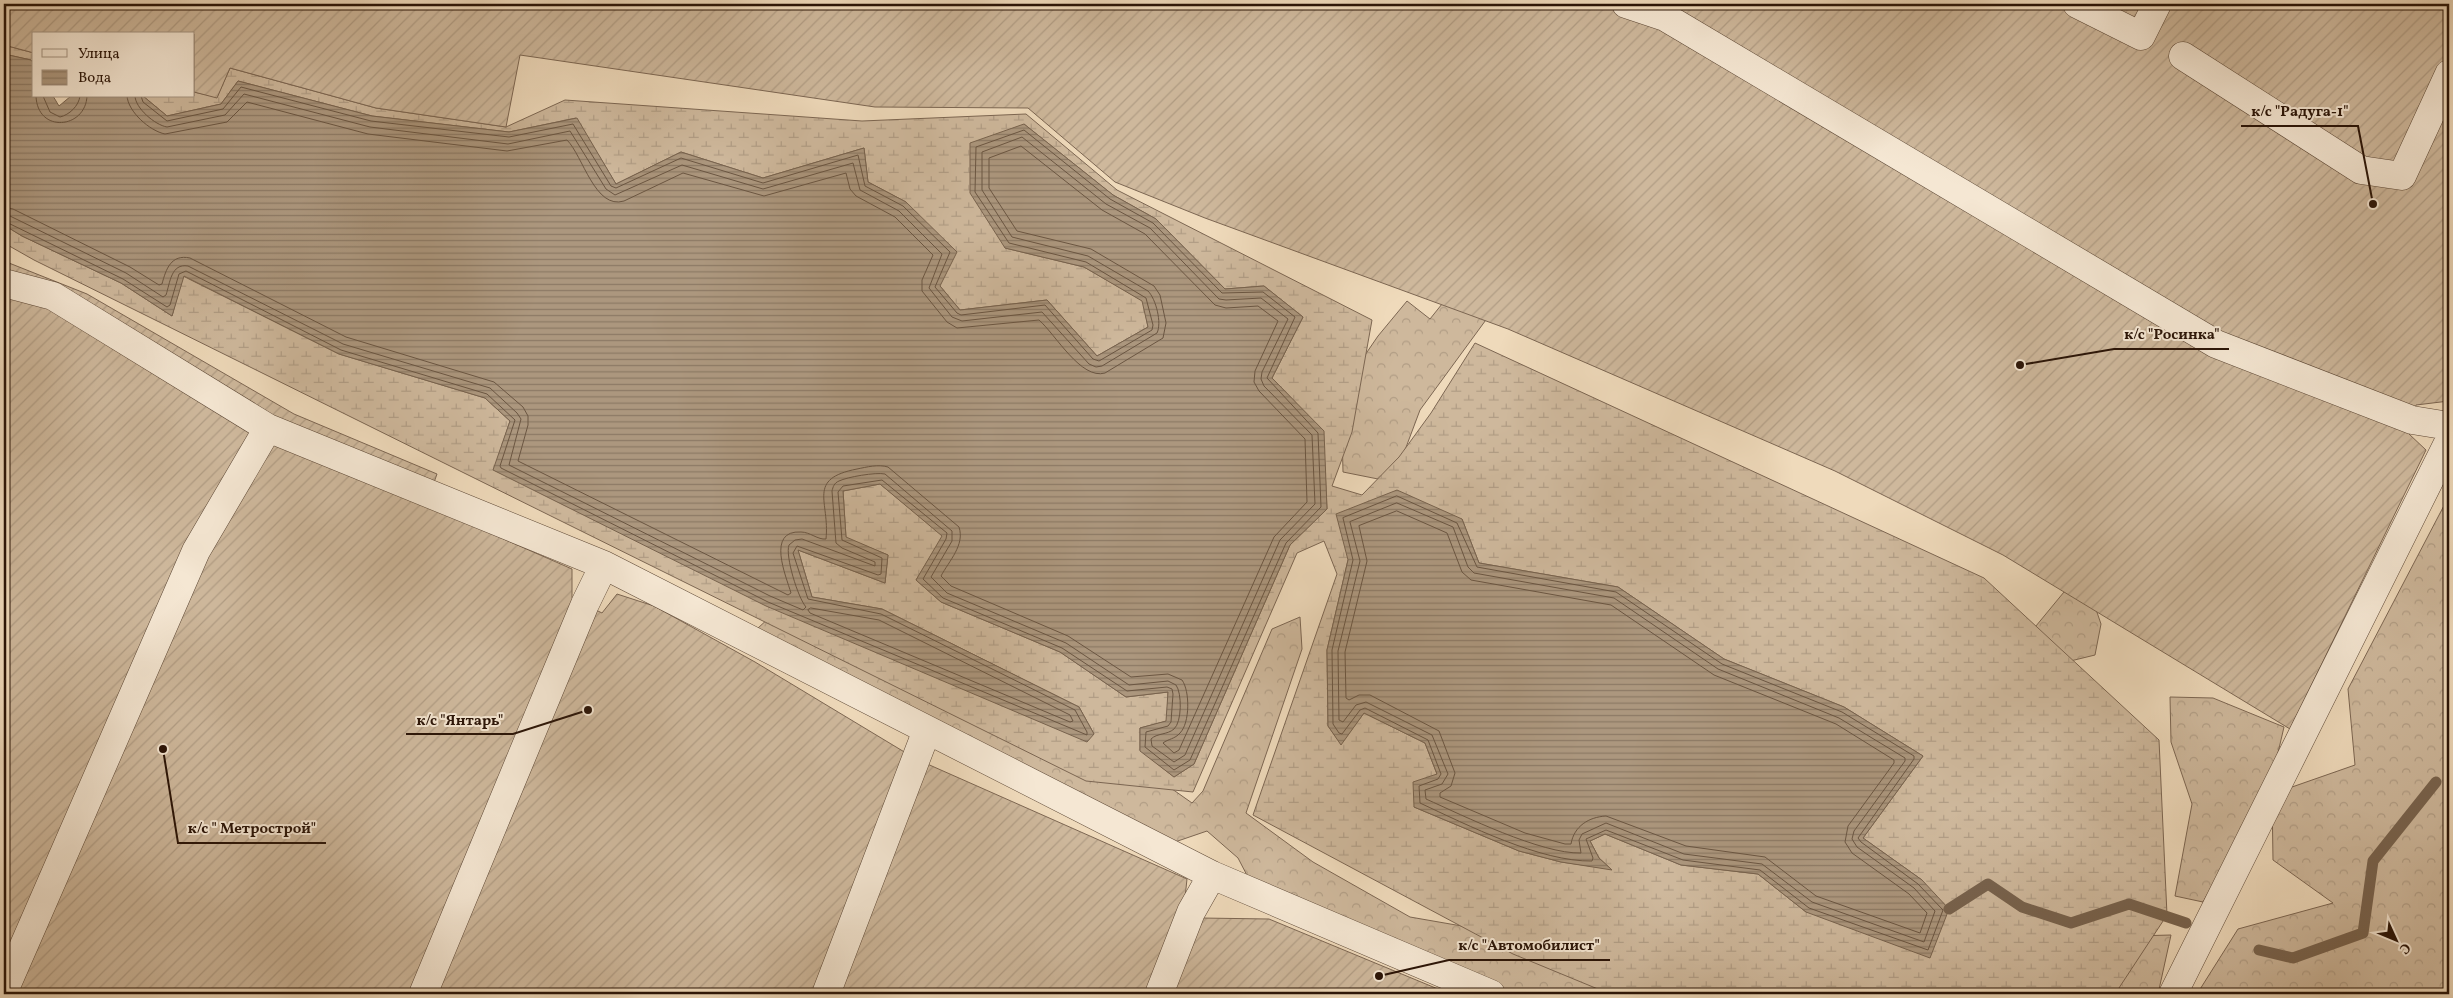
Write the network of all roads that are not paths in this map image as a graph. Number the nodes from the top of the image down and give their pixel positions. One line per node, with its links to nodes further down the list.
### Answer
1 (1626, 4): 7 (street)
2 (2077, 4): 3 (street)
3 (2157, 4)
4 (2183, 56): 5 (street)
5 (2449, 74)
6 (4, 283): 8 (street)
7 (2449, 426)
8 (268, 428): 10 (street); 13 (street)
9 (2449, 441): 18 (street)
10 (604, 565): 11 (street); 14 (street)
11 (927, 730): 12 (street); 15 (street)
12 (1212, 874): 16 (street); 17 (street)
13 (4, 991)
14 (422, 994)
15 (826, 994)
16 (1158, 994)
17 (1491, 994)
18 (2173, 994)

